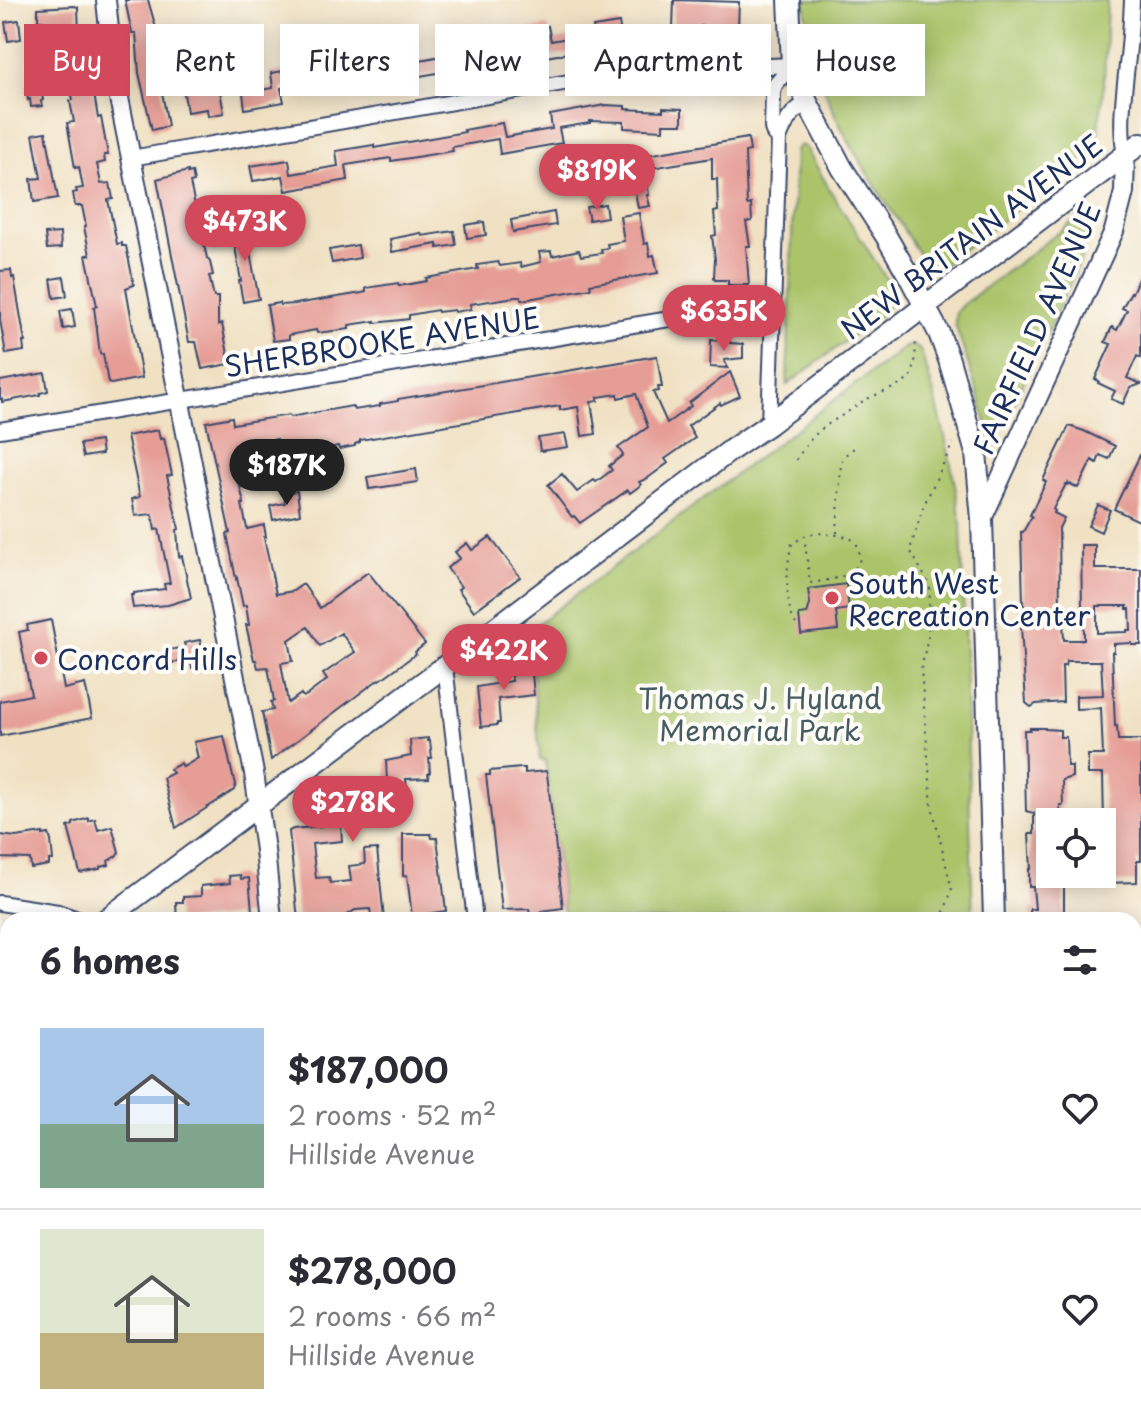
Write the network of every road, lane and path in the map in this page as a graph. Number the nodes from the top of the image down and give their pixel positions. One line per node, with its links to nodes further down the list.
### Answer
1 (106, 0): 11 (street)
2 (789, 0): 4 (main road, FAIRFIELD AVENUE)
3 (1132, 0): 10 (street)
4 (790, 24)
5 (787, 65): 11 (street)
6 (787, 71): 9 (street)
7 (805, 96): 8 (main road, FAIRFIELD AVENUE)
8 (807, 102): 9 (street); 13 (main road, FAIRFIELD AVENUE)
9 (779, 139): 12 (street)
10 (1133, 149): 13 (main road, NEW BRITAIN AVENUE); 21 (street, FAIRFIELD AVENUE)
11 (131, 158): 15 (street)
12 (772, 302): 15 (street, SHERBROOKE AVENUE); 16 (street)
13 (924, 305): 16 (main road, NEW BRITAIN AVENUE); 21 (main road, FAIRFIELD AVENUE)
14 (916, 338): 20 (path)
15 (180, 401): 17 (street, SHERBROOKE AVENUE); 26 (street)
16 (769, 424): 25 (main road, NEW BRITAIN AVENUE)
17 (0, 430)
18 (953, 443): 32 (path)
19 (858, 445): 22 (path)
20 (796, 460)
21 (982, 519): 33 (main road, FAIRFIELD AVENUE)
22 (837, 534): 23 (path); 24 (path)
23 (807, 539)
24 (796, 624)
25 (445, 666): 26 (main road, NEW BRITAIN AVENUE); 31 (street)
26 (259, 804): 29 (main road, NEW BRITAIN AVENUE); 30 (street)
27 (0, 903): 28 (street)
28 (58, 912)
29 (116, 912)
30 (271, 912)
31 (474, 912)
32 (944, 912)
33 (994, 912)

